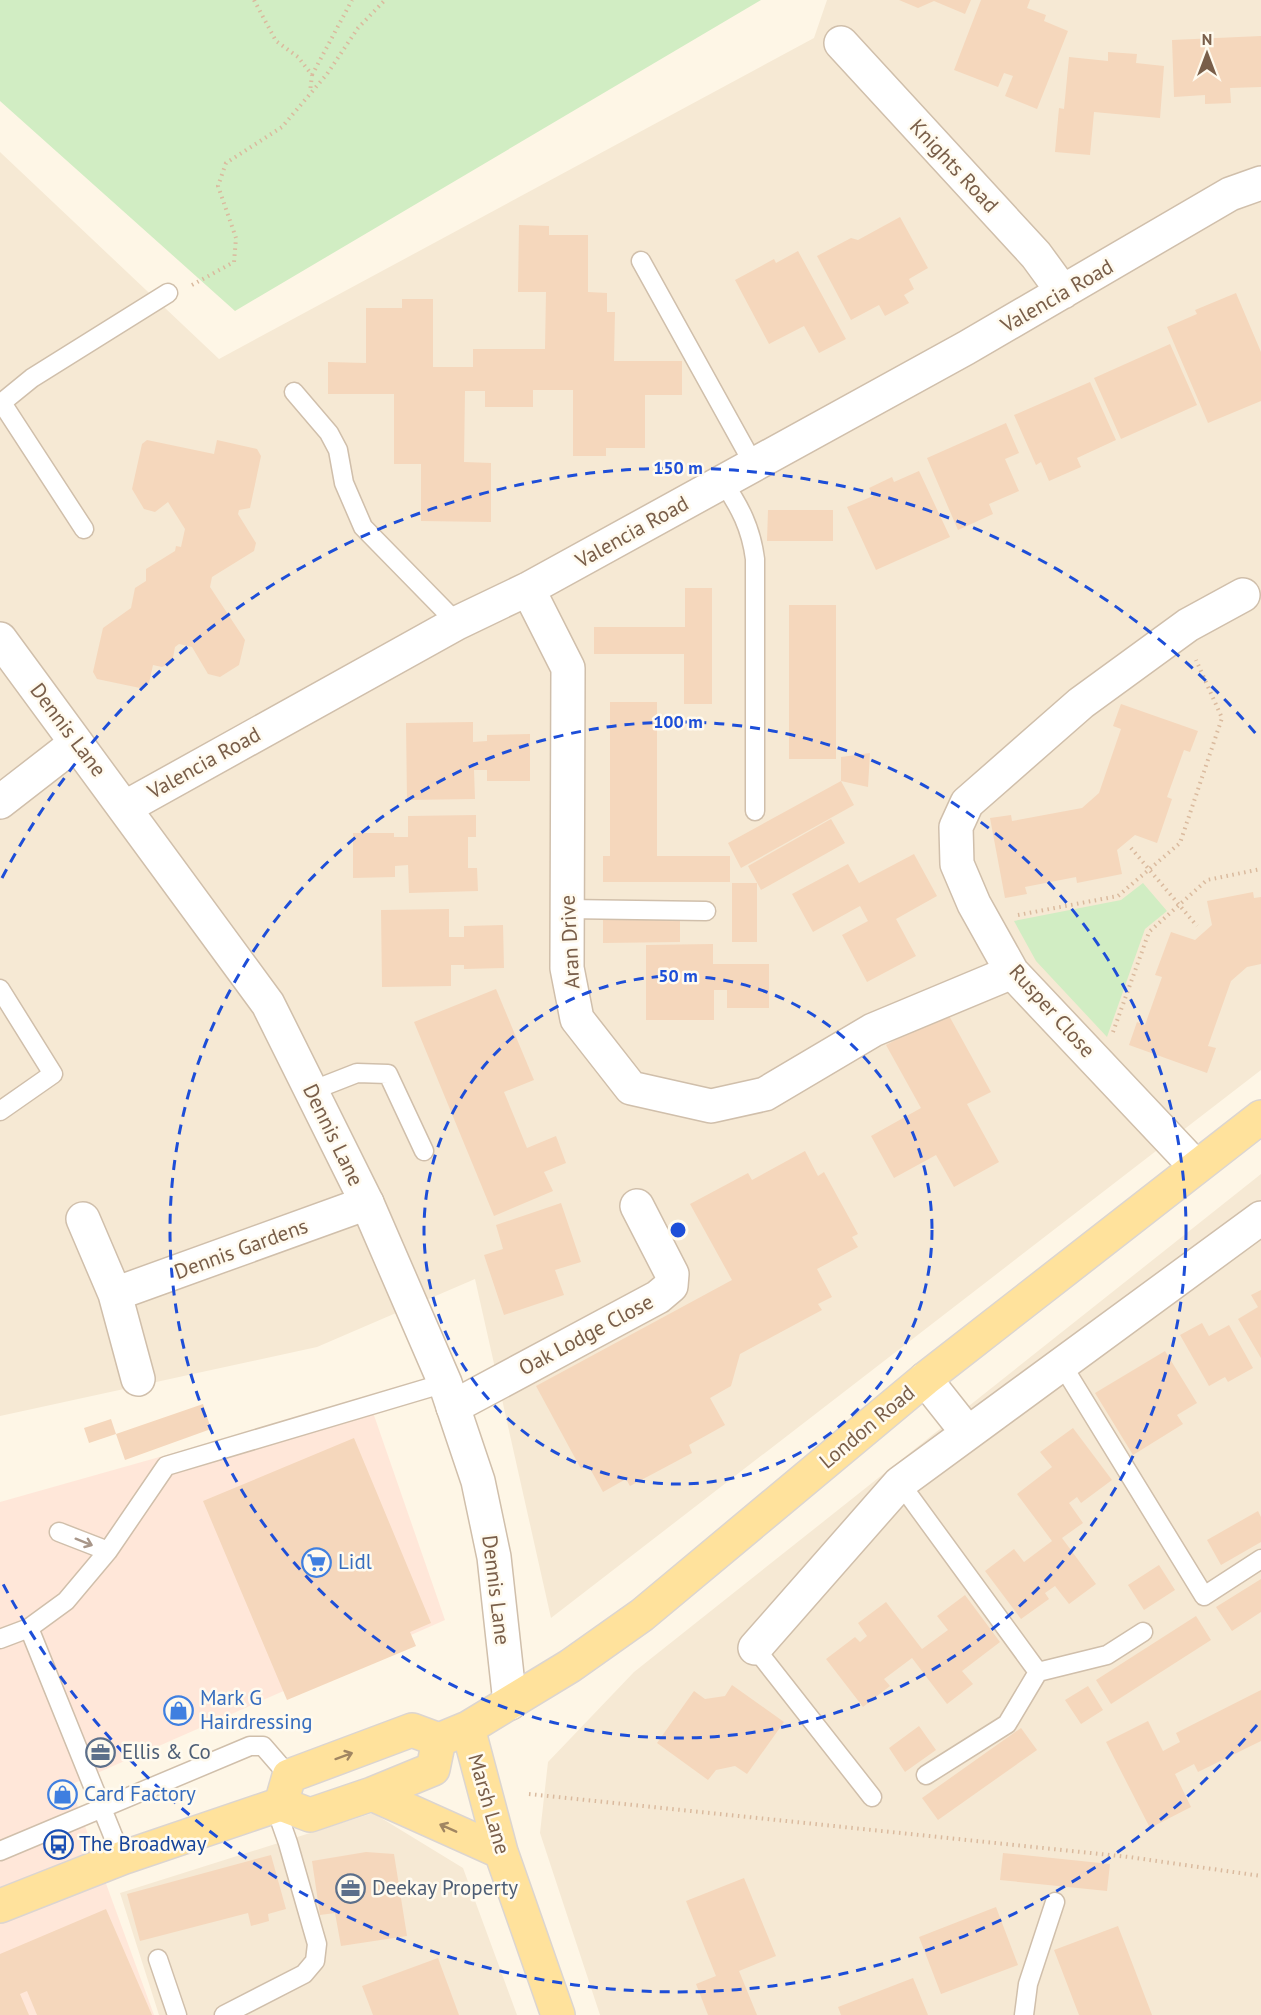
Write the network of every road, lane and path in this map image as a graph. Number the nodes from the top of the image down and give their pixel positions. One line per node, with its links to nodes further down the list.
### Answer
1 (254, 0): 5 (path)
2 (352, 0): 5 (path)
3 (385, 0): 6 (path)
4 (841, 43): 9 (street, Knights Road)
5 (312, 75): 6 (path)
6 (310, 93): 10 (path)
7 (1261, 183): 9 (street, Valencia Road)
8 (641, 261): 13 (lane)
9 (1063, 292): 13 (street, Valencia Road)
10 (168, 294): 12 (lane)
11 (294, 392): 18 (lane)
12 (1, 403): 15 (lane)
13 (754, 465): 14 (street, Valencia Road)
14 (723, 482): 16 (street, Valencia Road); 24 (lane)
15 (84, 529)
16 (528, 589): 18 (street, Valencia Road); 29 (street, Aran Drive)
17 (1243, 595): 19 (street, Rusper Close)
18 (457, 623): 23 (street, Valencia Road)
19 (1182, 629): 27 (path); 31 (street, Rusper Close)
20 (0, 639): 21 (street, Dennis Lane)
21 (76, 743): 22 (street); 23 (street, Dennis Lane)
22 (0, 802)
23 (126, 807): 36 (street, Dennis Lane)
24 (755, 811)
25 (1131, 848): 27 (path)
26 (1261, 869): 28 (path)
27 (1149, 870): 28 (path); 31 (path)
28 (1179, 905): 32 (path); 35 (path)
29 (567, 909): 30 (lane); 33 (street, Aran Drive)
30 (706, 911)
31 (984, 922): 33 (street, Rusper Close)
32 (1197, 926)
33 (1012, 972): 35 (street, Rusper Close)
34 (0, 989): 37 (lane)
35 (1101, 1065): 40 (street, Rusper Close)
36 (311, 1091): 39 (lane); 41 (street, Dennis Lane)
37 (0, 1111)
38 (1261, 1117): 40 (main road, London Road)
39 (424, 1151)
40 (1196, 1167): 48 (main road, London Road)
41 (367, 1203): 45 (street, Dennis Gardens); 49 (street, Dennis Lane)
42 (637, 1206): 49 (street, Oak Lodge Close)
43 (1261, 1218): 46 (street)
44 (83, 1219): 45 (street)
45 (115, 1294): 47 (street)
46 (1061, 1363): 50 (street); 54 (lane)
47 (138, 1379)
48 (925, 1379): 50 (street); 60 (main road, London Road)
49 (449, 1395): 53 (lane); 60 (street, Dennis Lane)
50 (967, 1432): 51 (street)
51 (900, 1483): 58 (street); 59 (lane)
52 (59, 1532): 53 (lane, one-way to 53)
53 (108, 1551): 55 (lane)
54 (1261, 1559)
55 (29, 1628): 57 (lane); 67 (lane)
56 (1143, 1632): 59 (lane)
57 (0, 1639)
58 (755, 1647): 66 (lane)
59 (1038, 1672): 62 (lane)
60 (510, 1703): 61 (main road, London Road)
61 (453, 1734): 63 (main road); 65 (main road, one-way to 61); 69 (main road, Marsh Lane)
62 (926, 1775)
63 (372, 1794): 65 (main road); 69 (main road, one-way to 63)
64 (529, 1794): 71 (path)
65 (282, 1796): 67 (lane); 70 (main road); 76 (lane)
66 (872, 1797)
67 (103, 1809): 68 (lane); 70 (lane)
68 (0, 1851)
69 (501, 1851): 77 (main road, Marsh Lane)
70 (122, 1858): 73 (main road)
71 (1261, 1876)
72 (1054, 1902): 78 (lane)
73 (0, 1906)
74 (158, 1959): 75 (lane)
75 (177, 2015)
76 (224, 2015)
77 (558, 2015)
78 (1024, 2015)

